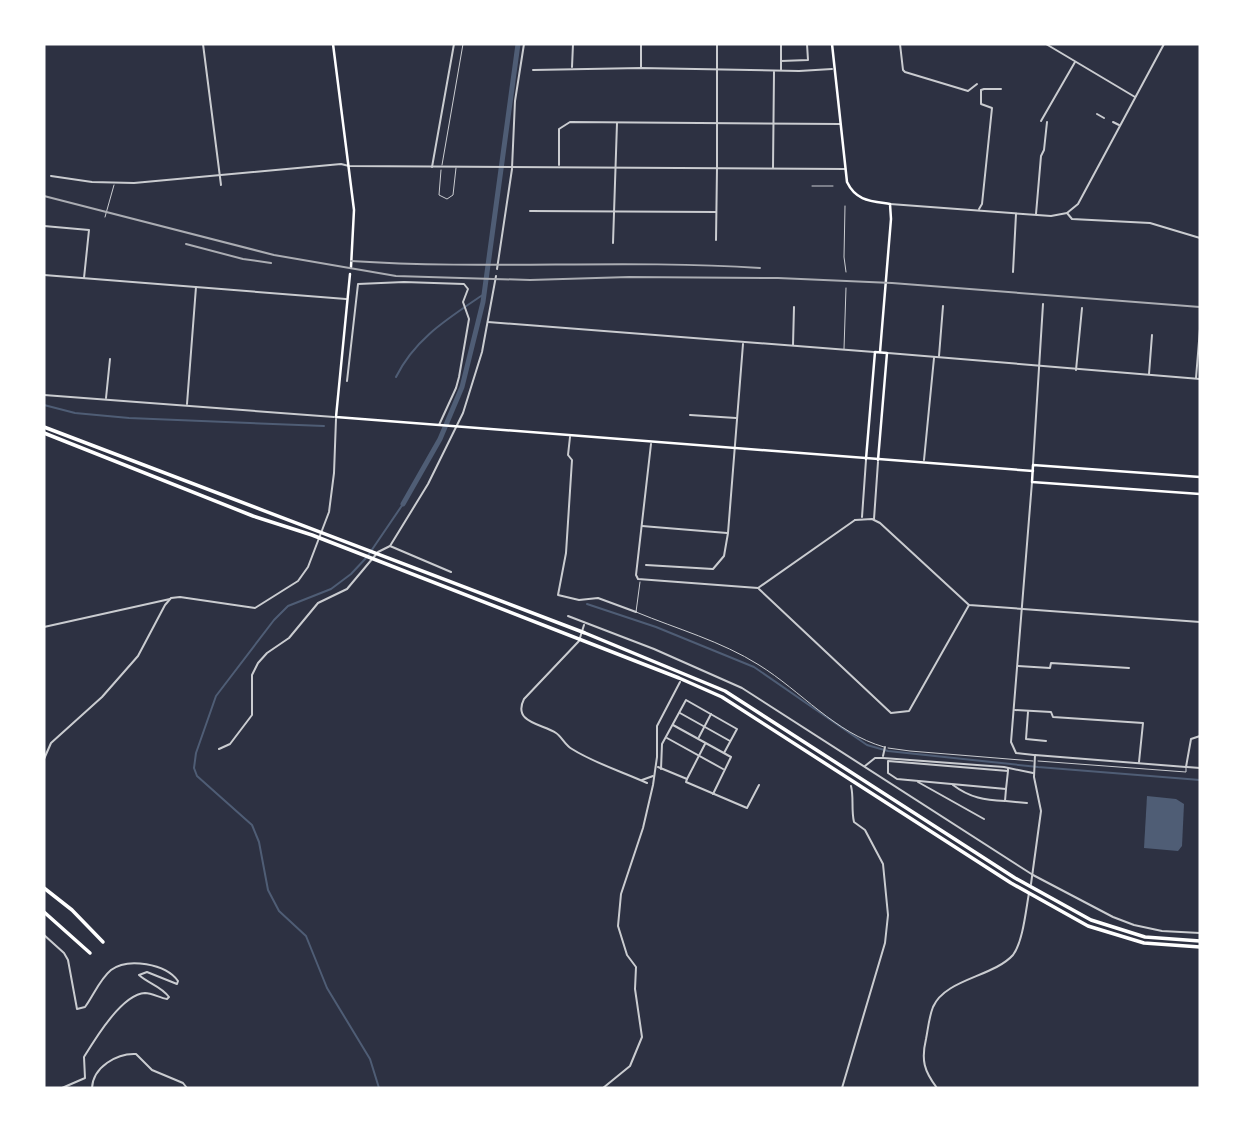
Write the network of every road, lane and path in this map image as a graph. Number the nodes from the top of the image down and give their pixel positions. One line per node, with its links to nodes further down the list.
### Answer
1 (203, 44): 47 (street)
2 (333, 44): 37 (main road)
3 (454, 44): 38 (street)
4 (463, 44): 39 (street)
5 (524, 44): 43 (street)
6 (573, 44): 18 (street)
7 (641, 44): 17 (street)
8 (717, 44): 21 (street)
9 (781, 44): 15 (street)
10 (807, 44): 15 (street)
11 (832, 44): 19 (main road)
12 (900, 44): 24 (street)
13 (1046, 44): 16 (street)
14 (1164, 44): 26 (street)
15 (781, 61): 23 (street)
16 (1076, 61): 26 (street); 29 (street)
17 (641, 68): 18 (street); 21 (street)
18 (572, 69): 20 (street)
19 (835, 69): 23 (street); 35 (main road)
20 (533, 70)
21 (717, 70): 22 (street); 33 (street)
22 (774, 71): 23 (street); 34 (street)
23 (781, 71)
24 (977, 84)
25 (1001, 89): 55 (street)
26 (1135, 97): 36 (street)
27 (1097, 114): 28 (street)
28 (1104, 118)
29 (1041, 121)
30 (617, 122): 33 (street); 41 (street); 42 (street)
31 (1047, 122): 61 (street)
32 (1113, 122): 36 (street)
33 (717, 123): 34 (street); 44 (street)
34 (773, 124): 35 (street); 45 (street)
35 (841, 124): 46 (main road)
36 (1119, 126): 60 (street)
37 (349, 166): 38 (street); 47 (street); 67 (main road)
38 (432, 167): 39 (street)
39 (442, 167): 40 (street); 40 (street)
40 (456, 167): 43 (street)
41 (559, 167): 42 (street); 43 (street)
42 (614, 167): 44 (street); 57 (street)
43 (512, 168): 68 (street)
44 (717, 168): 45 (street); 58 (street)
45 (773, 168): 46 (street)
46 (845, 169): 53 (main road)
47 (220, 173): 49 (street); 50 (street)
48 (51, 176): 49 (street)
49 (114, 183): 62 (street)
50 (221, 185)
51 (812, 186): 52 (street)
52 (834, 186)
53 (890, 204): 55 (street); 89 (main road)
54 (845, 206): 69 (street)
55 (979, 210): 59 (street)
56 (530, 211): 57 (street)
57 (614, 212): 58 (street); 66 (street)
58 (716, 212): 65 (street)
59 (1016, 213): 61 (street); 70 (street)
60 (1067, 213): 61 (street); 64 (street)
61 (1036, 215)
62 (105, 217)
63 (44, 226): 74 (street)
64 (1200, 238)
65 (716, 240)
66 (613, 243)
67 (351, 267)
68 (497, 269)
69 (846, 272)
70 (1013, 272)
71 (350, 274): 77 (main road)
72 (44, 275): 74 (street)
73 (496, 276): 82 (street)
74 (84, 279): 75 (street)
75 (196, 287): 77 (street); 102 (street)
76 (846, 288): 87 (street)
77 (347, 299): 104 (main road)
78 (1043, 304): 94 (street)
79 (943, 306): 92 (street)
80 (794, 307): 86 (street)
81 (1082, 308): 95 (street)
82 (488, 322): 85 (street); 108 (street)
83 (1200, 329): 97 (street)
84 (1152, 335): 96 (street)
85 (743, 343): 86 (street); 105 (street)
86 (793, 346): 87 (street)
87 (844, 350): 88 (street)
88 (875, 352): 89 (main road); 113 (main road)
89 (880, 352): 90 (main road)
90 (887, 353): 91 (street); 114 (main road)
91 (934, 357): 92 (street); 115 (street)
92 (939, 358): 94 (street)
93 (110, 359): 101 (street)
94 (1040, 367): 95 (street); 116 (street)
95 (1076, 370): 96 (street)
96 (1149, 375): 97 (street)
97 (1195, 379): 98 (street)
98 (1200, 379)
99 (347, 381): 106 (street)
100 (44, 395): 101 (street)
101 (106, 399): 102 (street)
102 (187, 404): 104 (street)
103 (690, 415): 105 (street)
104 (335, 417): 106 (main road); 131 (street)
105 (737, 418): 112 (street)
106 (440, 426): 108 (main road)
107 (44, 427): 126 (highway)
108 (456, 427): 110 (main road); 125 (street)
109 (44, 433): 126 (highway)
110 (570, 436): 111 (main road); 134 (street)
111 (651, 443): 112 (main road); 123 (street)
112 (734, 449): 113 (main road); 124 (street)
113 (866, 459): 114 (main road); 121 (street)
114 (878, 460): 115 (main road); 122 (street)
115 (923, 463): 117 (main road)
116 (1033, 465): 117 (main road); 118 (main road)
117 (1033, 471): 119 (main road)
118 (1200, 478)
119 (1032, 482): 120 (main road); 133 (street)
120 (1200, 494)
121 (862, 519): 122 (street); 130 (street)
122 (874, 520): 132 (street)
123 (642, 526): 124 (street); 129 (street)
124 (728, 533): 127 (street)
125 (390, 546): 128 (street); 157 (street)
126 (393, 564): 192 (highway); 194 (highway)
127 (646, 565)
128 (451, 572)
129 (640, 579): 130 (street); 134 (street)
130 (758, 588): 132 (street)
131 (171, 598): 138 (street); 162 (street)
132 (969, 605): 133 (street)
133 (1021, 608): 137 (street); 140 (street)
134 (636, 612): 156 (street)
135 (568, 616): 136 (street)
136 (583, 622): 139 (street); 176 (street)
137 (1200, 622)
138 (44, 627)
139 (688, 664): 141 (street); 165 (street)
140 (1017, 666): 142 (street); 144 (street)
141 (683, 668)
142 (1129, 668)
143 (680, 682): 166 (street)
144 (1014, 710): 145 (street); 159 (street)
145 (1028, 711): 154 (street); 164 (street)
146 (679, 713): 147 (street); 148 (street); 149 (street)
147 (712, 713): 149 (street); 153 (street)
148 (672, 725): 151 (street); 152 (street)
149 (705, 727): 152 (street); 153 (street)
150 (1200, 736): 167 (street)
151 (666, 737): 160 (street); 169 (street)
152 (699, 738): 155 (street)
153 (730, 741): 158 (street)
154 (1046, 741)
155 (705, 743): 158 (street); 160 (street)
156 (884, 748): 161 (street); 163 (street)
157 (219, 749)
158 (724, 753): 170 (street)
159 (1035, 755): 163 (street); 164 (street)
160 (699, 756): 170 (street); 175 (street)
161 (883, 756): 165 (street); 171 (street)
162 (44, 759)
163 (1035, 762): 167 (street); 173 (street)
164 (1139, 763): 167 (street)
165 (865, 766): 172 (street); 187 (street)
166 (656, 767): 169 (street); 174 (street)
167 (1186, 767): 168 (street)
168 (1200, 768)
169 (661, 769): 175 (street)
170 (724, 769): 183 (street)
171 (1008, 769): 173 (street); 177 (street); 182 (street)
172 (860, 770)
173 (1034, 773): 187 (street)
174 (654, 776): 176 (street); 199 (street)
175 (687, 779): 183 (street)
176 (641, 780): 178 (street)
177 (918, 782): 180 (street); 186 (street)
178 (647, 783)
179 (759, 785): 183 (street)
180 (953, 785): 182 (street); 184 (street)
181 (851, 786): 200 (street)
182 (1006, 789): 184 (street)
183 (713, 794)
184 (1005, 802): 185 (street)
185 (1027, 803)
186 (984, 819)
187 (1033, 875): 190 (street); 201 (street)
188 (44, 888): 193 (highway)
189 (44, 912): 195 (highway)
190 (1200, 933)
191 (44, 935): 196 (street)
192 (1200, 941)
193 (103, 942)
194 (1200, 947)
195 (90, 953)
196 (62, 1088)
197 (92, 1088): 198 (street)
198 (187, 1088)
199 (603, 1088)
200 (842, 1088)
201 (937, 1088)

